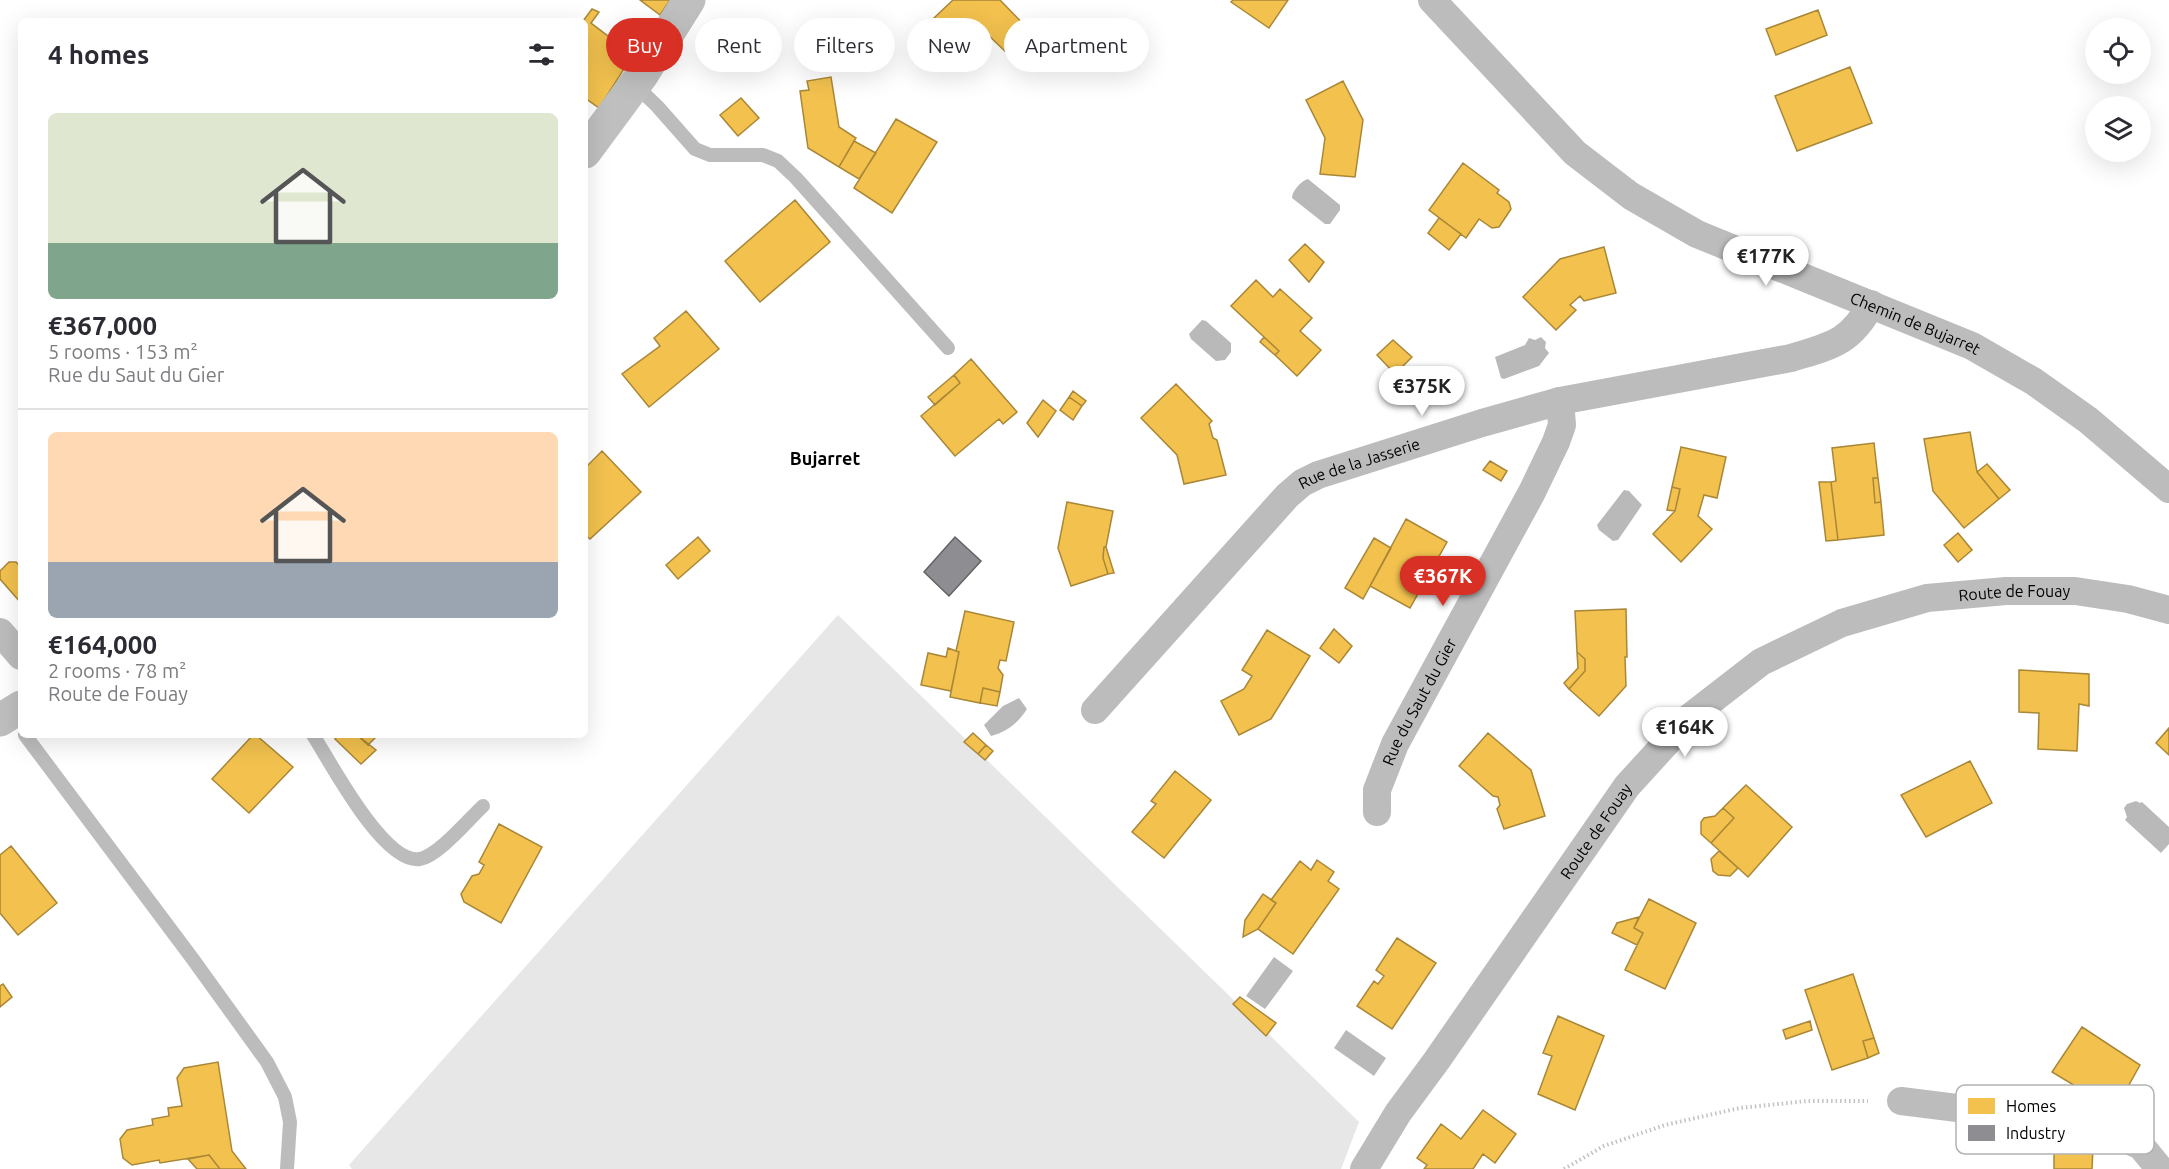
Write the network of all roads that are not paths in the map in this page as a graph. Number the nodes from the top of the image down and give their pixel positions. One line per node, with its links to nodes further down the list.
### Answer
1 (689, 0): 3 (main road)
2 (1432, 0): 5 (street, Chemin de Bujarret)
3 (635, 85): 4 (main road); 6 (lane)
4 (588, 148)
5 (1871, 304): 7 (street, Rue de la Jasserie); 8 (street, Chemin de Bujarret)
6 (948, 348)
7 (1560, 401): 12 (street, Rue de la Jasserie); 16 (street, Rue du Saut du Gier)
8 (2169, 489)
9 (2169, 610): 21 (street, Route de Fouay)
10 (0, 632): 11 (street)
11 (18, 653)
12 (1095, 710)
13 (28, 738): 20 (lane)
14 (315, 738): 15 (lane)
15 (483, 806)
16 (1377, 812)
17 (1901, 1101): 18 (street)
18 (1956, 1108)
19 (2148, 1154): 22 (street)
20 (287, 1169)
21 (1364, 1169)
22 (2160, 1169)

